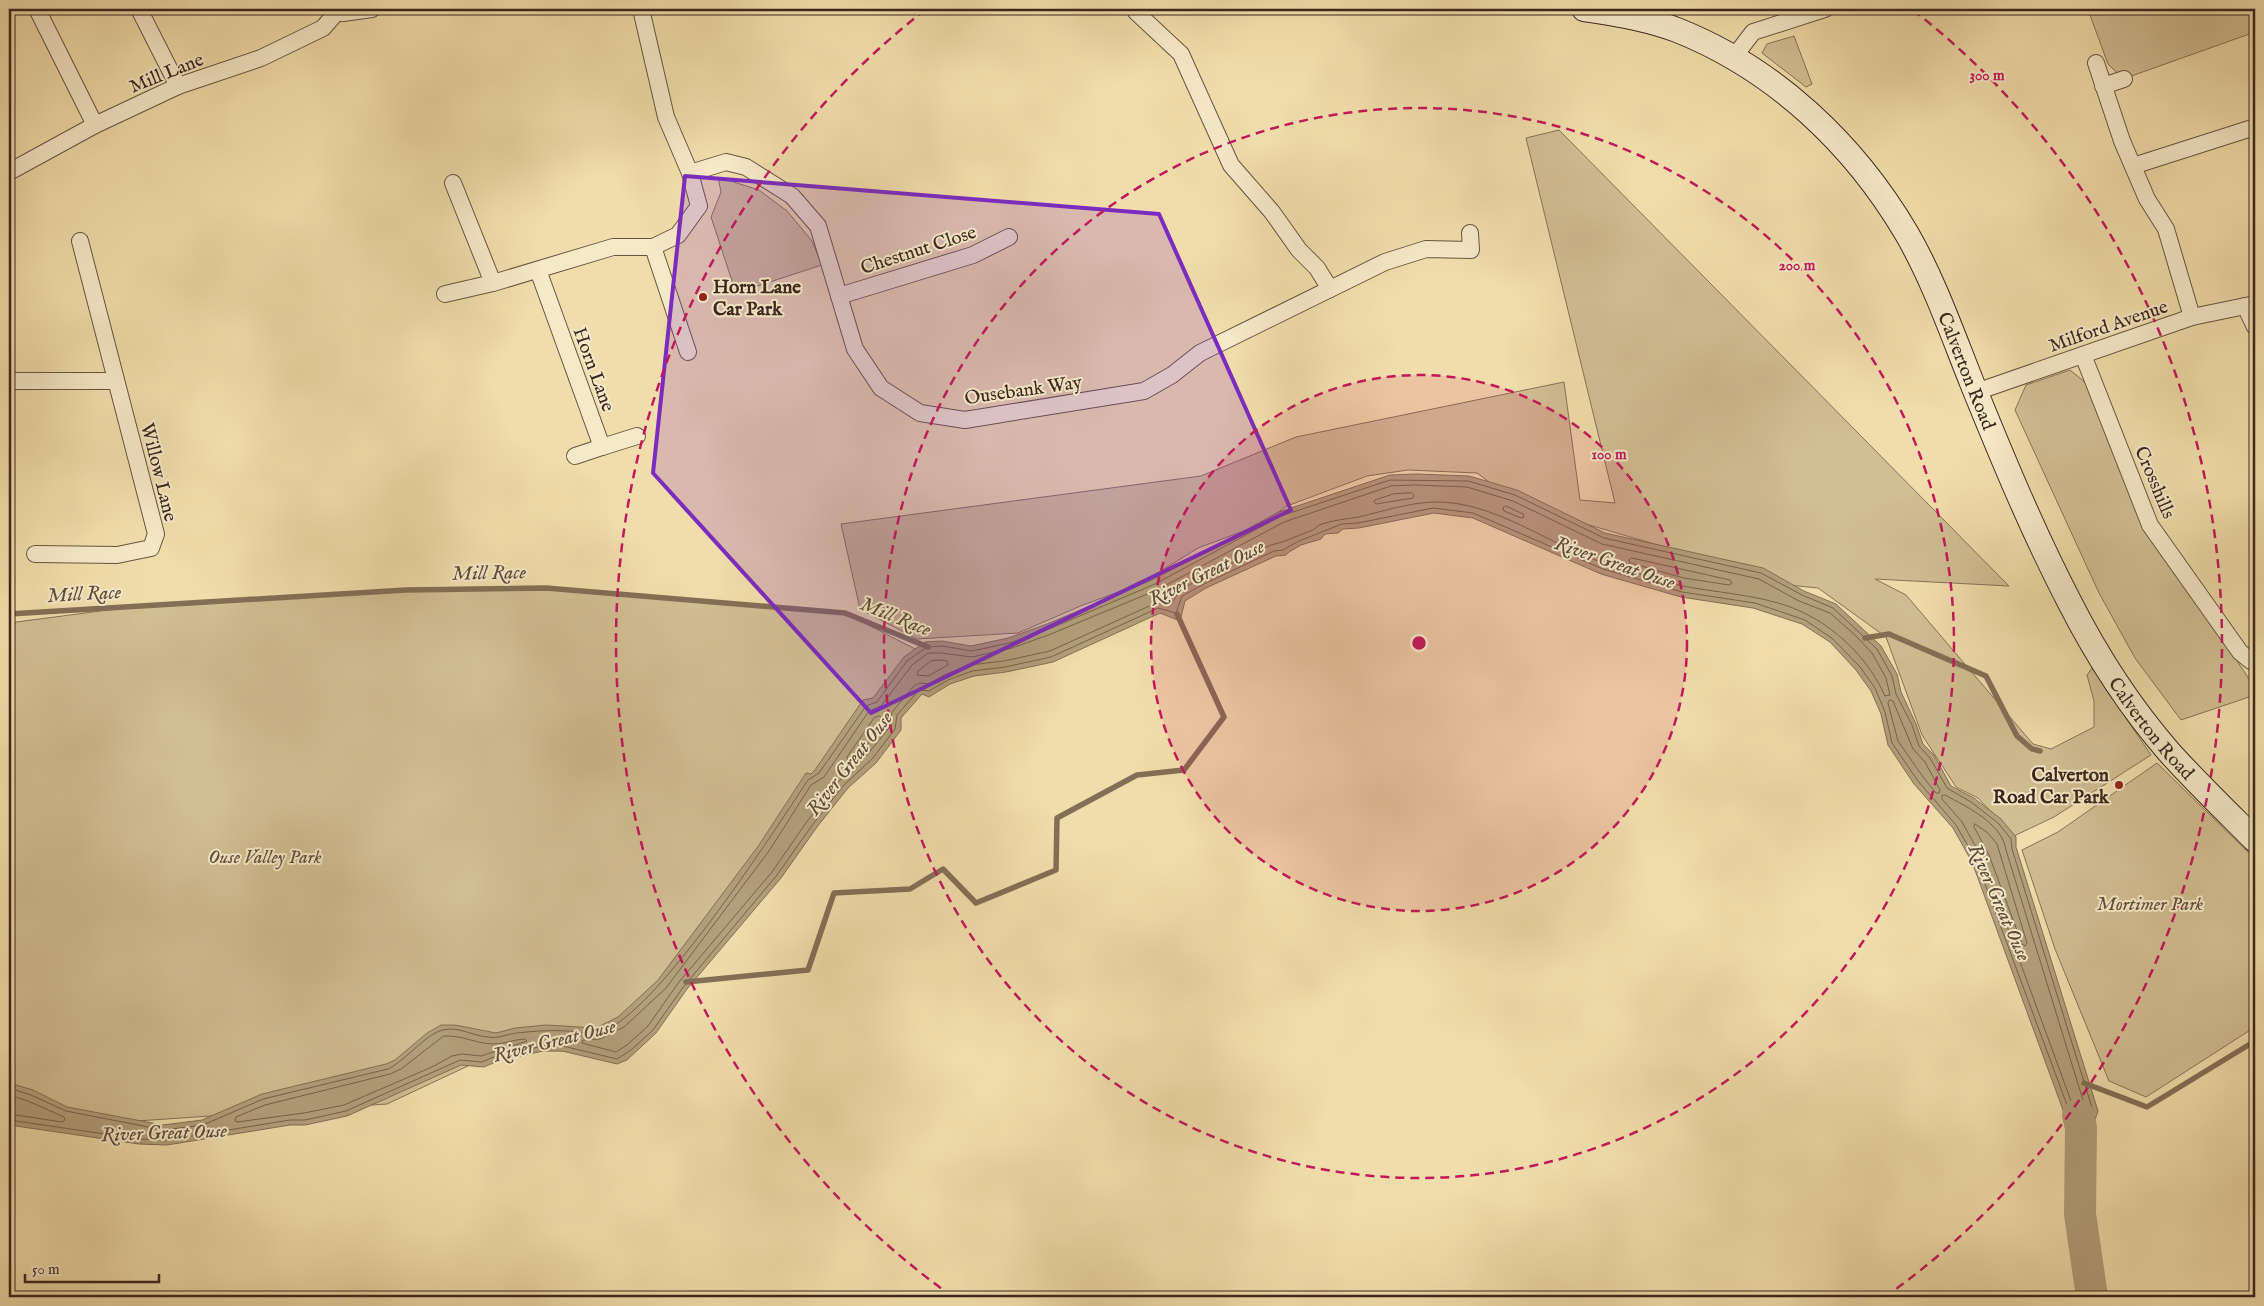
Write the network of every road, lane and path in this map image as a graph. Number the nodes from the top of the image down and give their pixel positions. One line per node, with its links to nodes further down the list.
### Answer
1 (36, 9): 14 (street)
2 (139, 9): 12 (street)
3 (372, 9): 8 (street)
4 (641, 9): 18 (street)
5 (1136, 9): 26 (street)
6 (1584, 9): 9 (street, Calverton Road)
7 (1825, 9): 9 (street)
8 (338, 11): 12 (street, Mill Lane)
9 (1734, 57): 36 (street, Calverton Road)
10 (2096, 63): 13 (street)
11 (2124, 80): 13 (street)
12 (178, 86): 14 (street, Mill Lane)
13 (2103, 86): 16 (street)
14 (96, 124): 17 (street, Mill Lane)
15 (2255, 128): 16 (street)
16 (2133, 166): 30 (street)
17 (9, 172)
18 (690, 173): 23 (street); 28 (street, Ousebank Way)
19 (453, 183): 25 (street)
20 (1470, 233): 26 (street, Ousebank Way)
21 (1009, 237): 28 (street, Chestnut Close)
22 (80, 240): 35 (street, Willow Lane)
23 (653, 248): 24 (street); 32 (street)
24 (538, 270): 25 (street); 38 (street, Horn Lane)
25 (493, 283): 27 (street)
26 (1330, 289): 28 (street, Ousebank Way)
27 (445, 294)
28 (839, 296)
29 (2250, 305): 30 (street, Milford Avenue); 31 (street)
30 (2192, 317): 33 (street, Milford Avenue)
31 (2255, 327)
32 (688, 352)
33 (2083, 355): 36 (street, Milford Avenue); 41 (street, Crosshills)
34 (9, 381): 35 (street)
35 (116, 381): 40 (street, Willow Lane)
36 (1976, 392): 42 (street, Calverton Road)
37 (637, 436): 38 (street)
38 (602, 447): 39 (street)
39 (575, 456)
40 (36, 554)
41 (2250, 661)
42 (2255, 840)

